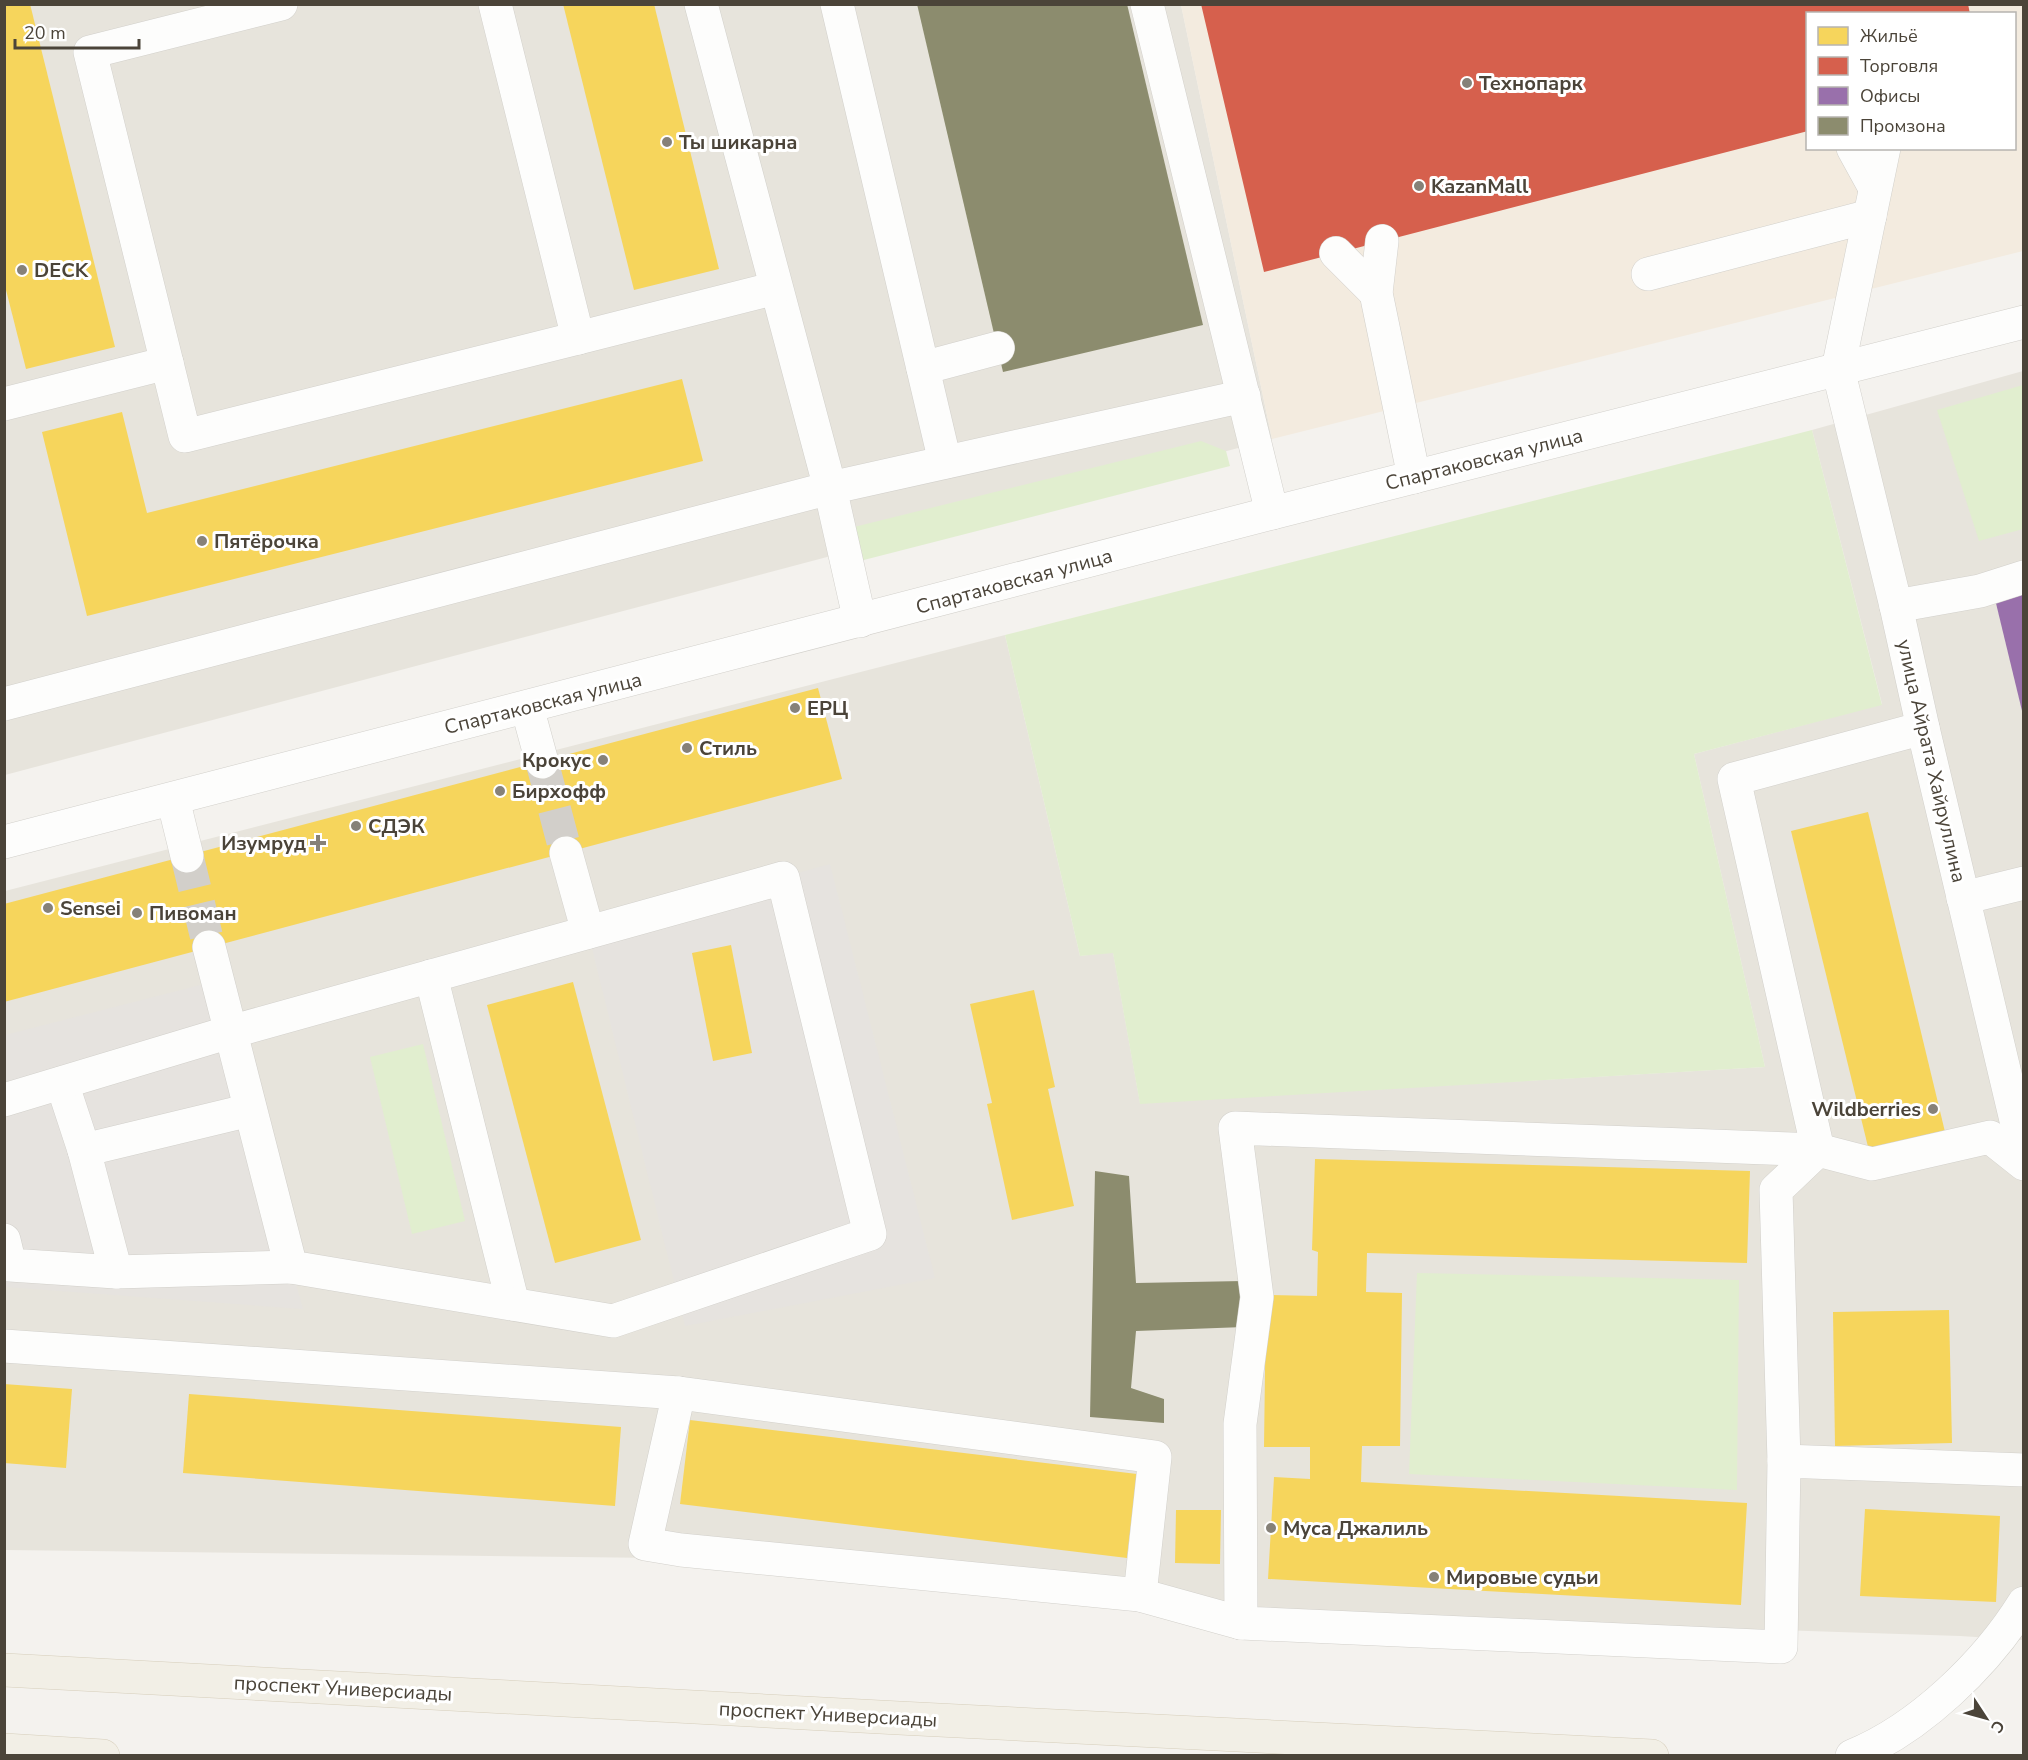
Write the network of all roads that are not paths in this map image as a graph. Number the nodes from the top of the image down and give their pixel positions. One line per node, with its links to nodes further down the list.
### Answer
1 (281, 4): 17 (street)
2 (495, 4): 15 (street)
3 (701, 4): 12 (street)
4 (837, 4): 18 (street)
5 (1147, 4): 20 (street)
6 (1854, 150): 8 (street)
7 (1884, 150): 8 (street)
8 (1873, 202): 11 (street); 19 (street)
9 (1382, 241): 13 (street)
10 (1336, 254): 13 (street)
11 (1648, 274)
12 (777, 288): 15 (street); 24 (street)
13 (1377, 293): 23 (street)
14 (2024, 322): 19 (street, Спартаковская улица)
15 (578, 338): 17 (street)
16 (998, 348): 18 (street)
17 (167, 363): 21 (street)
18 (923, 368): 22 (street)
19 (1838, 369): 23 (street, Спартаковская улица); 27 (street, улица Айрата Хайруллина)
20 (1244, 396): 22 (street); 25 (street)
21 (4, 404)
22 (945, 462): 24 (street)
23 (1414, 477): 25 (street, Спартаковская улица)
24 (830, 488): 28 (street); 29 (street)
25 (1272, 513): 28 (street, Спартаковская улица)
26 (2024, 577): 27 (street)
27 (1896, 606): 31 (street, улица Айрата Хайруллина)
28 (860, 621): 30 (street, Спартаковская улица)
29 (4, 704)
30 (527, 707): 32 (street); 33 (street, Спартаковская улица)
31 (1923, 728): 38 (street, улица Айрата Хайруллина); 47 (street)
32 (542, 762)
33 (173, 799): 34 (street, Спартаковская улица); 36 (street)
34 (4, 842)
35 (566, 853): 39 (street)
36 (187, 856)
37 (2024, 883): 38 (street)
38 (1963, 898): 48 (street, улица Айрата Хайруллина)
39 (588, 932): 41 (street); 53 (street)
40 (209, 948): 42 (street)
41 (431, 976): 42 (street); 53 (street)
42 (230, 1032): 43 (street); 45 (street)
43 (62, 1083): 44 (street); 46 (street)
44 (4, 1100)
45 (250, 1110): 46 (street); 51 (street)
46 (84, 1150): 52 (street)
47 (1818, 1150): 49 (street); 56 (street); 60 (street)
48 (2024, 1154)
49 (2024, 1164)
50 (4, 1240): 52 (street)
51 (291, 1267): 52 (street); 53 (street)
52 (116, 1272)
53 (513, 1304)
54 (4, 1346): 55 (street)
55 (679, 1393): 58 (street); 58 (street)
56 (1784, 1461): 57 (street); 60 (street)
57 (2024, 1470)
58 (1140, 1595): 60 (street)
59 (2024, 1603): 65 (street)
60 (1242, 1623)
61 (4, 1670): 64 (main road, проспект Универсиады)
62 (4, 1750): 63 (main road)
63 (103, 1755)
64 (1652, 1755)
65 (1852, 1755)

